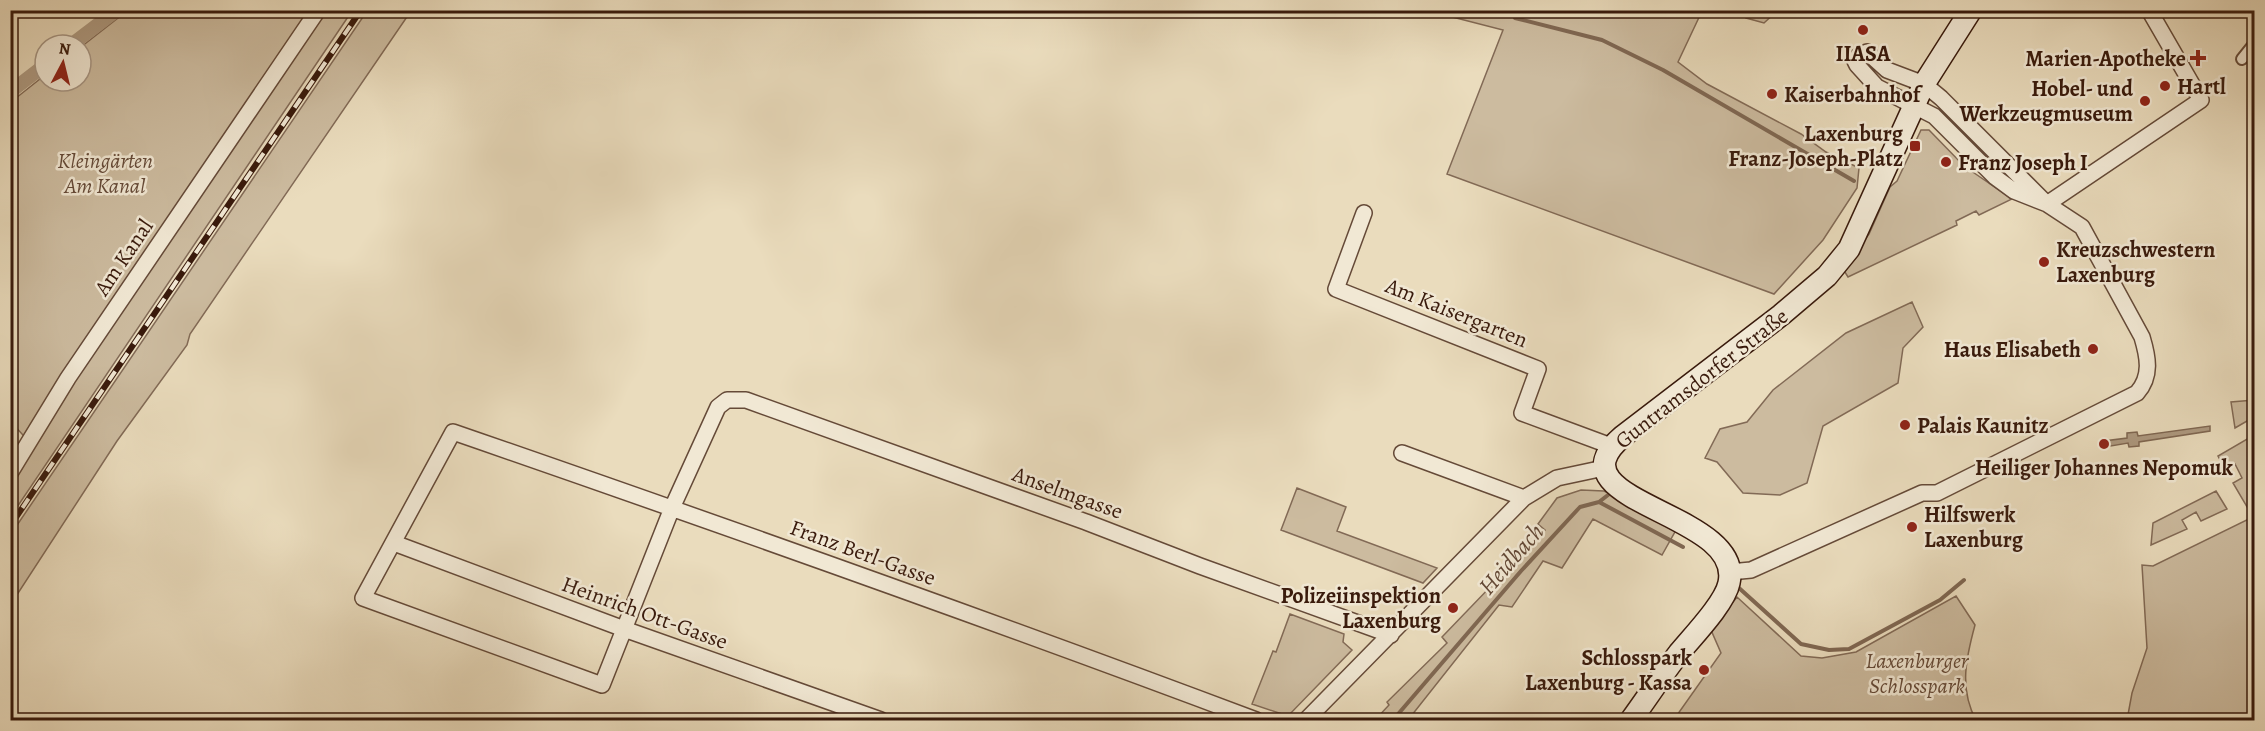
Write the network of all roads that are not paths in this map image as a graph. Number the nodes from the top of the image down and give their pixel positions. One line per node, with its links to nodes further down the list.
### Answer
1 (318, 10): 13 (street, Am Kanal)
2 (1971, 10): 6 (main road, Guntramsdorfer Straße)
3 (2149, 10): 8 (street)
4 (2254, 44): 5 (street)
5 (2242, 58)
6 (1924, 84): 7 (main road, Guntramsdorfer Straße); 7 (street); 8 (street)
7 (1914, 107): 8 (street); 10 (main road, Guntramsdorfer Straße)
8 (2047, 204): 17 (street)
9 (1364, 213): 10 (street, Am Kaisergarten)
10 (1611, 446): 12 (main road, Guntramsdorfer Straße)
11 (1402, 453): 14 (street)
12 (1604, 468): 14 (street, Guntramsdorfer Straße); 17 (main road)
13 (10, 473)
14 (1524, 498): 19 (street, Guntramsdorfer Straße)
15 (672, 508): 16 (street, Franz Berl-Gasse); 18 (street); 19 (street, Anselmgasse); 21 (street, Franz Berl-Gasse)
16 (394, 543): 18 (street, Heinrich Ott-Gasse); 18 (street)
17 (1730, 572): 23 (main road)
18 (624, 629): 20 (street, Heinrich Ott-Gasse)
19 (1391, 635): 22 (street, Guntramsdorfer Straße)
20 (881, 720)
21 (1256, 720)
22 (1306, 720)
23 (1631, 720)

